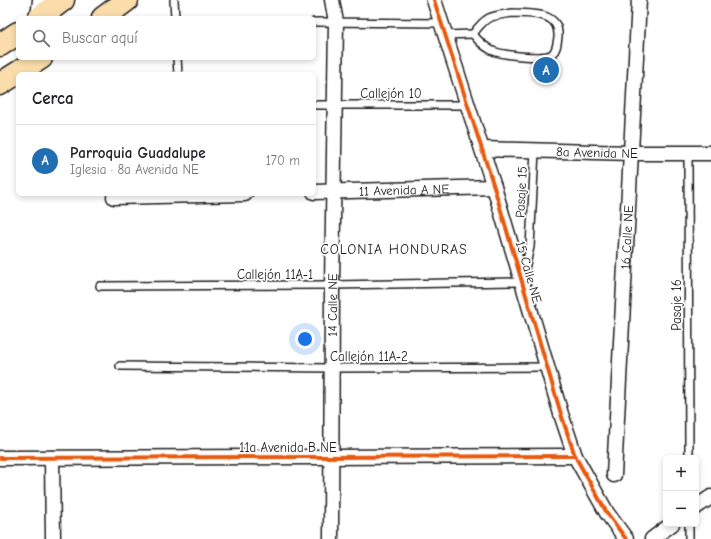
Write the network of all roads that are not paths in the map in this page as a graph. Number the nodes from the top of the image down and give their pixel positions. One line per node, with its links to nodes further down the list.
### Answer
1 (40, 0): 8 (street)
2 (63, 0): 9 (highway)
3 (127, 0): 10 (highway)
4 (174, 0): 11 (lane)
5 (332, 0): 13 (street, 14 Calle NE)
6 (434, 0): 14 (street, 15 Calle NE)
7 (638, 0): 29 (street, 16 Calle NE)
8 (38, 16)
9 (41, 16)
10 (106, 16)
11 (175, 16)
12 (316, 22): 13 (lane)
13 (336, 22): 14 (lane); 24 (street, 14 Calle NE)
14 (444, 29): 16 (lane); 26 (street, 15 Calle NE)
15 (16, 34): 17 (highway)
16 (473, 34): 16 (lane)
17 (0, 45)
18 (38, 60): 20 (highway)
19 (177, 60): 21 (lane)
20 (19, 72)
21 (178, 72)
22 (16, 74): 23 (highway)
23 (0, 84)
24 (335, 104): 25 (lane, Callejón 10); 26 (lane, Callejón 10); 34 (street, 14 Calle NE)
25 (316, 105)
26 (467, 105): 27 (street, 15 Calle NE)
27 (482, 149): 28 (street, 8a Avenida NE); 32 (street, 15 Calle NE)
28 (535, 151): 29 (street, 8a Avenida NE); 37 (lane, Pasaje 15)
29 (631, 153): 30 (street, 8a Avenida NE); 48 (street, 16 Calle NE)
30 (688, 153): 31 (street, 8a Avenida NE); 43 (lane, Pasaje 16)
31 (711, 153)
32 (494, 187): 34 (street, 11 Avenida A NE); 37 (street, 15 Calle NE)
33 (316, 192): 34 (street, 11 Avenida A NE)
34 (333, 192): 38 (street, 14 Calle NE)
35 (161, 196): 36 (street)
36 (114, 198)
37 (522, 282): 38 (lane, Callejón 11A-1); 41 (street, 15 Calle NE)
38 (332, 285): 39 (lane, Callejón 11A-1); 42 (street, 14 Calle NE)
39 (100, 286)
40 (120, 366): 42 (lane, Callejón 11A-2)
41 (547, 367): 42 (lane, Callejón 11A-2); 45 (street, 15 Calle NE)
42 (332, 368): 44 (street, 14 Calle NE)
43 (689, 455)
44 (331, 456): 45 (street, 11a Avenida B NE); 47 (street, 11a Avenida B NE); 54 (street, 14 Calle NE)
45 (576, 456): 55 (street, 15 Calle NE)
46 (0, 458): 47 (street, 11a Avenida B NE)
47 (52, 458): 53 (street)
48 (614, 475)
49 (711, 497): 50 (street)
50 (699, 505)
51 (668, 527): 56 (street)
52 (689, 527): 57 (lane)
53 (53, 539)
54 (331, 539)
55 (626, 539)
56 (652, 539)
57 (689, 539)

